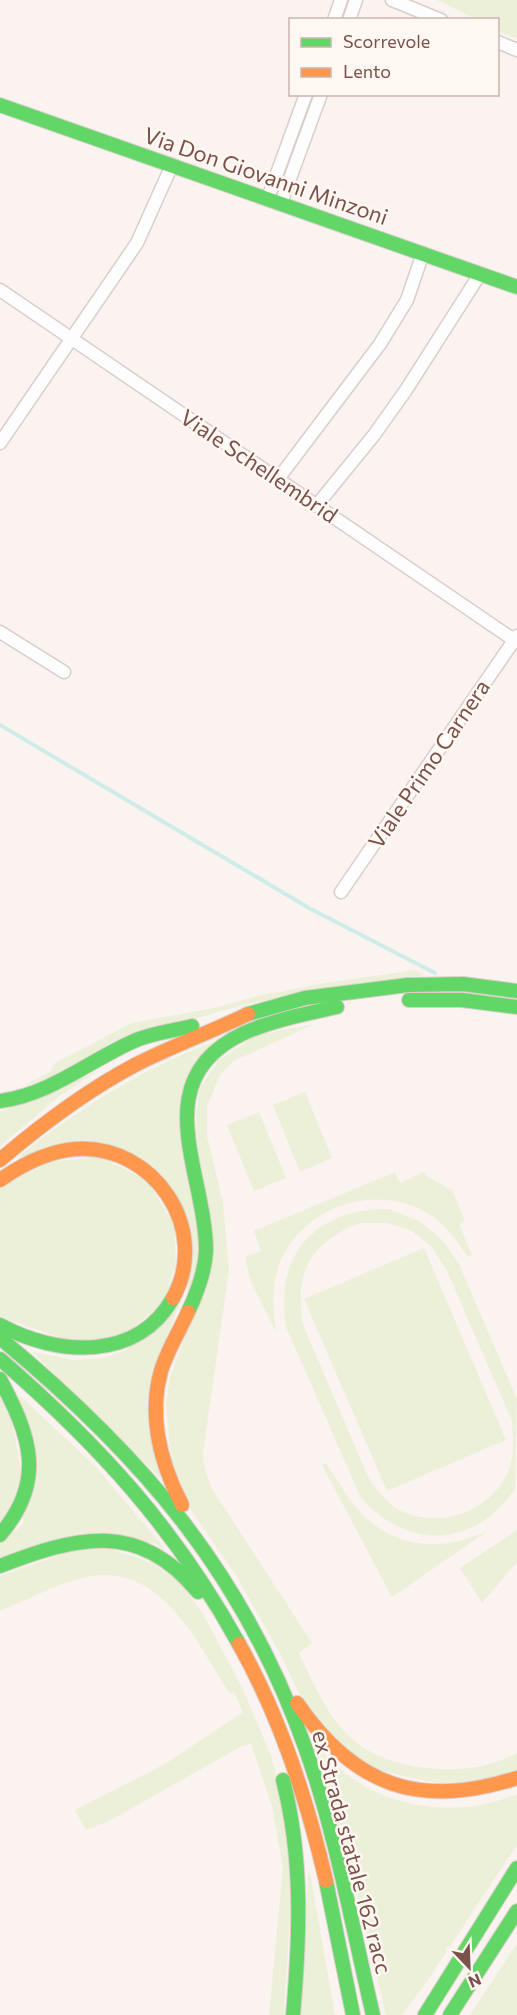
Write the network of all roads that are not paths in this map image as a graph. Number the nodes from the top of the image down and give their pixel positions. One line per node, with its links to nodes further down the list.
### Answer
1 (341, 0): 4 (street)
2 (356, 0): 5 (street)
3 (392, 0): 6 (street)
4 (335, 18)
5 (350, 18)
6 (436, 18)
7 (499, 42): 8 (street)
8 (517, 50)
9 (305, 96): 13 (street)
10 (320, 96): 13 (street)
11 (0, 105): 12 (main road, Via Don Giovanni Minzoni)
12 (172, 165): 13 (main road, Via Don Giovanni Minzoni); 18 (street)
13 (274, 200): 14 (main road, Via Don Giovanni Minzoni)
14 (423, 253): 15 (main road, Via Don Giovanni Minzoni); 20 (street)
15 (480, 274): 16 (main road, Via Don Giovanni Minzoni); 21 (street)
16 (517, 287)
17 (0, 290): 18 (street, Viale Schellembrid)
18 (71, 339): 19 (street); 20 (street, Viale Schellembrid)
19 (0, 442)
20 (278, 479): 21 (street, Viale Schellembrid)
21 (317, 505): 23 (street, Viale Schellembrid)
22 (0, 632): 24 (street)
23 (516, 639): 25 (street, Viale Primo Carnera)
24 (64, 672)
25 (341, 892)
26 (517, 991): 27 (main road)
27 (272, 1005): 30 (main road); 31 (main road)
28 (338, 1007): 29 (main road); 30 (main road); 40 (main road)
29 (517, 1007)
30 (226, 1024): 32 (main road)
31 (0, 1101)
32 (0, 1160)
33 (0, 1180): 34 (main road)
34 (0, 1325)
35 (0, 1338): 40 (main road, ex Strada statale 162 racc)
36 (0, 1359): 42 (main road, ex Strada statale 162 racc)
37 (0, 1379): 38 (main road)
38 (0, 1535)
39 (0, 1566): 42 (main road)
40 (225, 1579): 41 (main road, ex Strada statale 162 racc)
41 (249, 1622): 44 (main road); 49 (main road, ex Strada statale 162 racc)
42 (255, 1671): 43 (main road, ex Strada statale 162 racc)
43 (273, 1712): 47 (main road); 48 (main road, ex Strada statale 162 racc)
44 (517, 1778)
45 (517, 1868): 50 (main road)
46 (517, 1911): 51 (main road)
47 (293, 2015)
48 (353, 2015)
49 (373, 2015)
50 (425, 2015)
51 (450, 2015)

